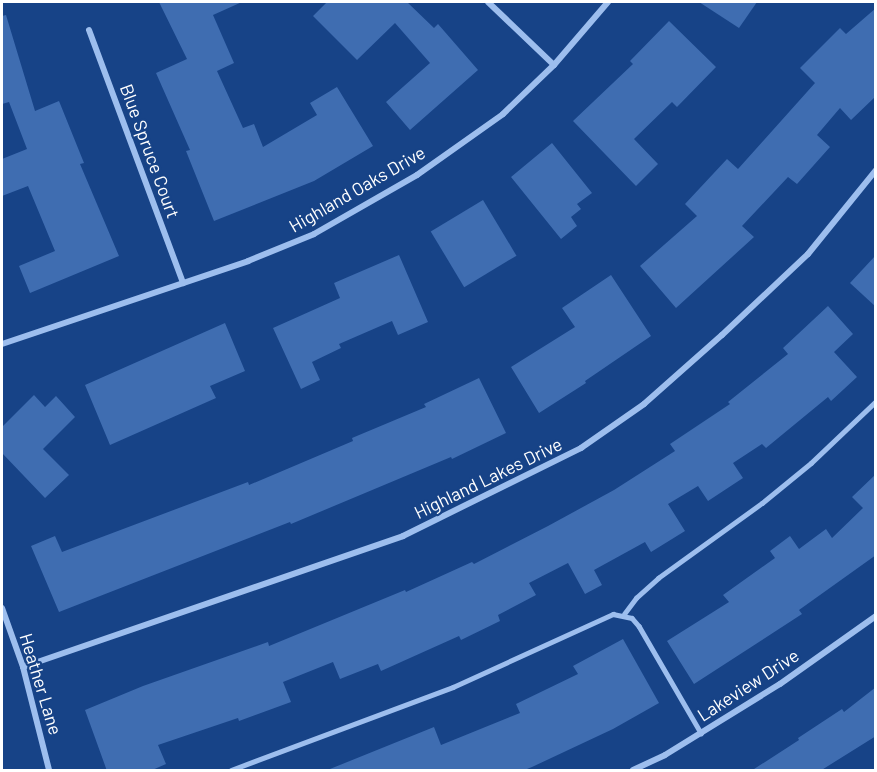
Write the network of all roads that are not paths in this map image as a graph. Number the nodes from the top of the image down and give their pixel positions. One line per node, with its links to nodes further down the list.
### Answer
1 (488, 2): 4 (street)
2 (608, 2): 4 (street, Highland Oaks Drive)
3 (88, 30): 6 (street, Blue Spruce Court)
4 (554, 65): 6 (street, Highland Oaks Drive)
5 (876, 170): 12 (street, Highland Lakes Drive)
6 (183, 283): 7 (street, Highland Oaks Drive)
7 (2, 344)
8 (876, 401): 10 (lane)
9 (2, 608): 12 (street, Heather Lane)
10 (624, 614): 13 (lane); 15 (lane)
11 (876, 616): 13 (street, Lakeview Drive)
12 (23, 667): 14 (street, Heather Lane)
13 (701, 733): 16 (street, Lakeview Drive)
14 (50, 771)
15 (231, 771)
16 (633, 771)

